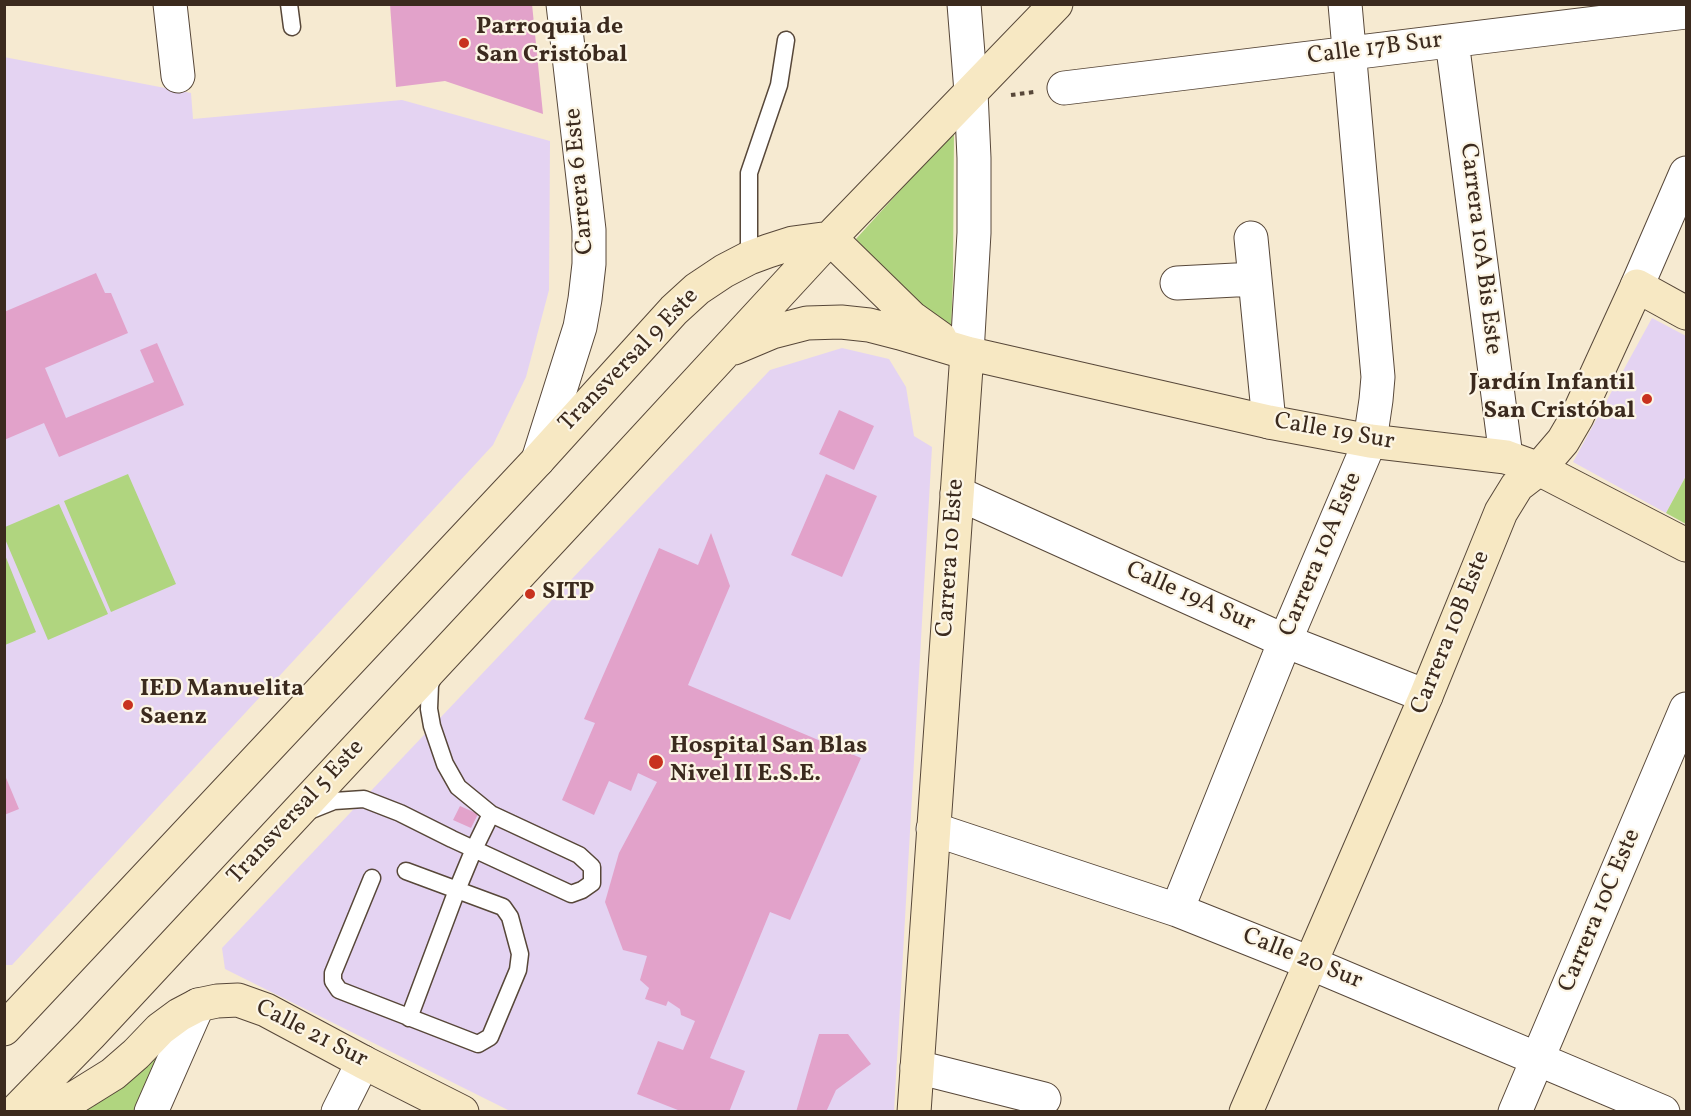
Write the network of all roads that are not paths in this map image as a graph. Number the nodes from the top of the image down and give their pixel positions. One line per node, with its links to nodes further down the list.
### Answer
1 (170, 4): 12 (street)
2 (289, 4): 8 (lane)
3 (563, 4): 28 (street, Carrera 6 Este)
4 (964, 4): 14 (street, Carrera 10 Este)
5 (1056, 4): 14 (street)
6 (1345, 4): 11 (street, Carrera 10A Este)
7 (1686, 12): 10 (street, Calle 17B Sur)
8 (292, 27)
9 (786, 40): 18 (lane)
10 (1452, 41): 11 (street, Calle 17B Sur); 27 (street, Carrera 10A Bis Este)
11 (1349, 53): 13 (street, Calle 17B Sur); 26 (street, Carrera 10A Este)
12 (178, 76)
13 (1064, 88)
14 (971, 92): 16 (street); 24 (street, Carrera 10 Este)
15 (1686, 173): 21 (street, Carrera 10B Este)
16 (830, 238): 18 (street, Transversal 9 Este); 23 (street); 24 (street, Calle 19 Sur)
17 (1251, 238): 19 (street)
18 (749, 258): 28 (street, Transversal 9 Este)
19 (1255, 279): 20 (street); 25 (street)
20 (1178, 283)
21 (1636, 286): 22 (street); 29 (street, Carrera 10B Este)
22 (1686, 313)
23 (726, 351): 24 (street, Calle 19 Sur); 33 (street, Transversal 5 Este)
24 (967, 353): 25 (street, Calle 19 Sur); 30 (street, Carrera 10 Este)
25 (1269, 422): 26 (street, Calle 19 Sur)
26 (1370, 441): 27 (street, Calle 19 Sur); 32 (street, Carrera 10A Este)
27 (1506, 457): 29 (street, Calle 19 Sur)
28 (537, 459): 47 (street)
29 (1539, 469): 31 (street, Calle 19 Sur); 34 (street, Carrera 10B Este)
30 (957, 493): 32 (street, Calle 19A Sur); 38 (street, Carrera 10 Este)
31 (1686, 545)
32 (1285, 641): 34 (street, Calle 19A Sur); 43 (street, Carrera 10A Este)
33 (440, 660): 36 (lane); 37 (street, Transversal 5 Este)
34 (1426, 696): 44 (street, Carrera 10B Este)
35 (1686, 709): 48 (street, Carrera 10C Este)
36 (491, 814): 39 (lane); 39 (lane)
37 (292, 818): 39 (lane); 52 (street, Transversal 5 Este)
38 (933, 829): 43 (street, Calle 20 Sur); 50 (street, Carrera 10 Este)
39 (474, 849): 42 (lane)
40 (406, 871): 42 (lane)
41 (372, 878): 46 (lane)
42 (458, 890): 46 (lane); 46 (lane)
43 (1177, 910): 44 (street, Calle 20 Sur)
44 (1310, 963): 48 (street, Calle 20 Sur); 58 (street, Carrera 10B Este)
45 (198, 1005): 49 (street, Calle 21 Sur); 53 (street, Calle 21 Sur); 54 (street)
46 (409, 1017)
47 (4, 1029)
48 (1538, 1059): 59 (street, Carrera 10C Este); 60 (street, Calle 20 Sur)
49 (363, 1062): 55 (street); 56 (street, Calle 21 Sur)
50 (917, 1067): 51 (street); 57 (street, Carrera 10 Este)
51 (1044, 1099)
52 (15, 1112)
53 (41, 1112)
54 (151, 1112)
55 (338, 1112)
56 (462, 1112)
57 (914, 1112)
58 (1246, 1112)
59 (1515, 1112)
60 (1663, 1112)

